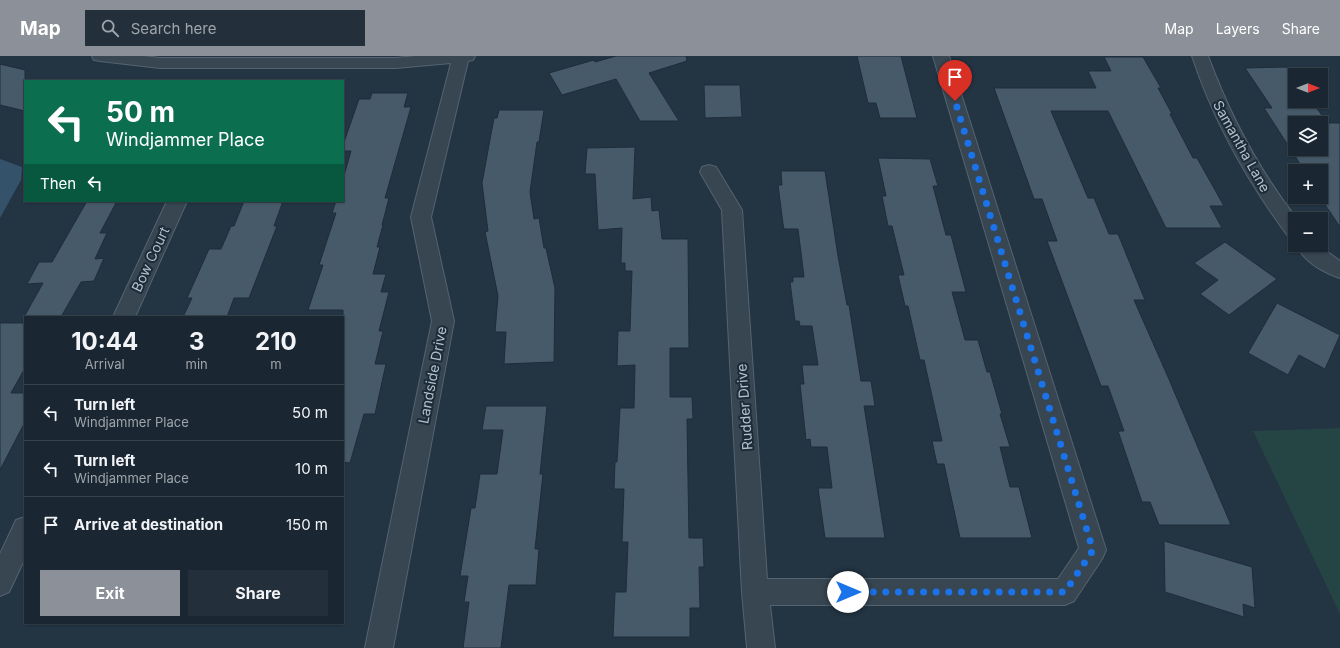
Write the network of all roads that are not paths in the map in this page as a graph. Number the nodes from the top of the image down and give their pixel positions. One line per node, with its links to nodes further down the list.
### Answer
1 (100, 56): 5 (street)
2 (941, 56): 15 (street)
3 (1200, 56): 9 (street, Samantha Lane)
4 (464, 57): 5 (street); 16 (street, Landside Drive)
5 (241, 63): 6 (street)
6 (233, 80)
7 (709, 172): 15 (street, Rudder Drive)
8 (177, 202): 12 (street, Bow Court)
9 (1288, 222)
10 (1312, 252): 11 (street)
11 (1340, 270)
12 (124, 316)
13 (24, 532): 14 (street)
14 (0, 583)
15 (755, 592): 17 (street, Rudder Drive)
16 (379, 648)
17 (761, 648)

